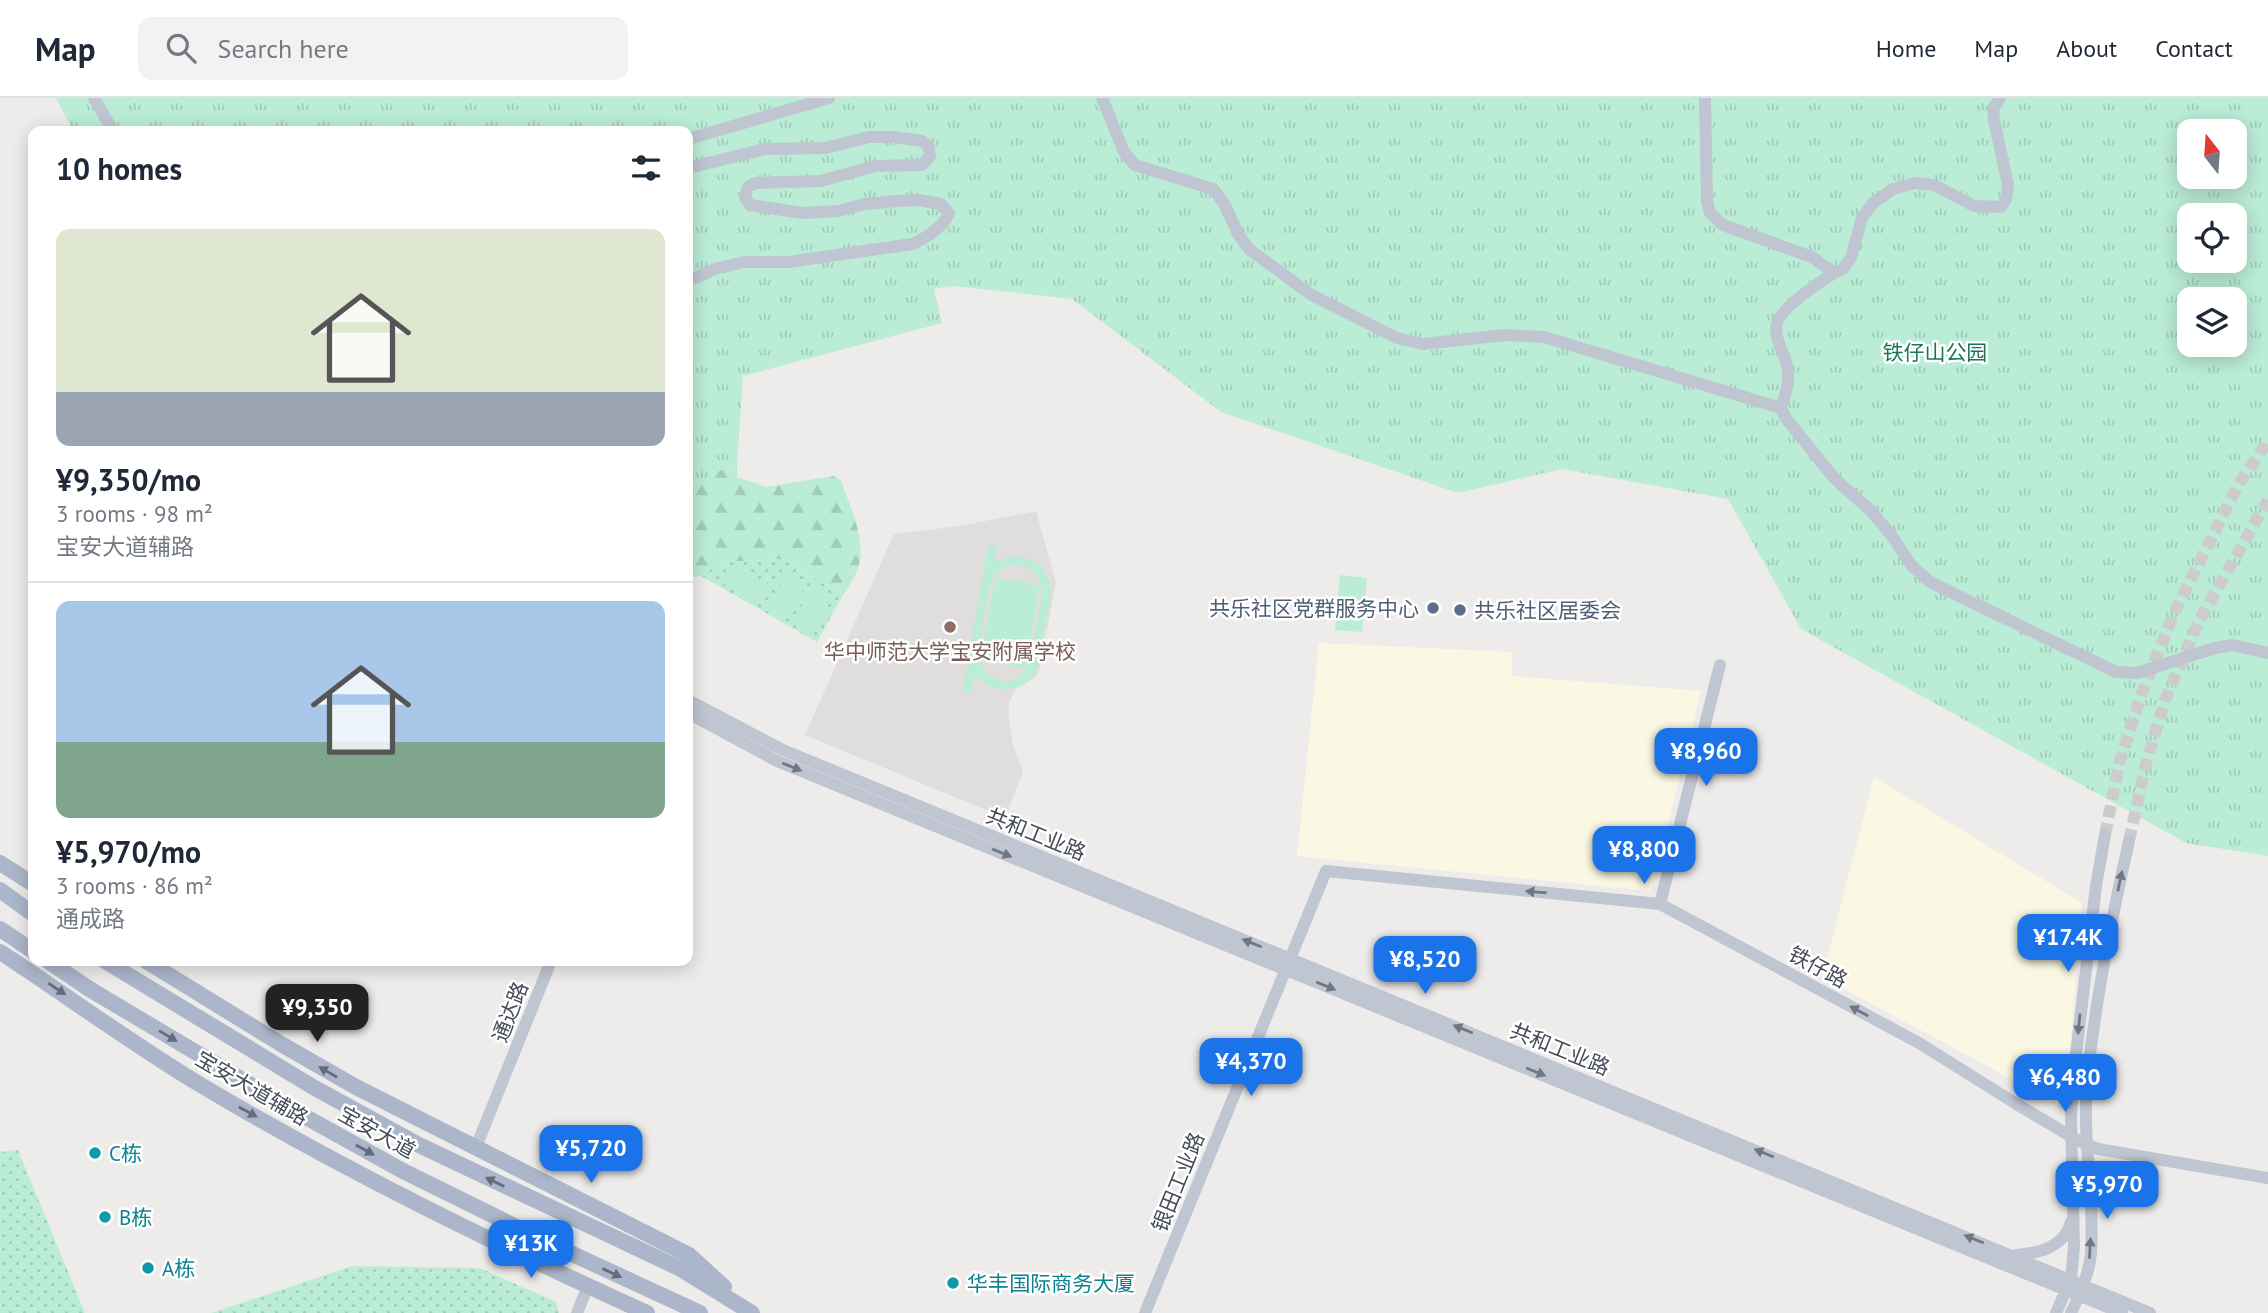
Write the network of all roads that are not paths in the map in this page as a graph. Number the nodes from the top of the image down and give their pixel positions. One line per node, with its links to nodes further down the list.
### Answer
1 (94, 98): 6 (street)
2 (829, 98): 7 (street)
3 (1102, 98): 11 (street)
4 (1705, 98): 9 (street)
5 (2000, 98): 9 (street)
6 (110, 126)
7 (693, 138)
8 (693, 167): 10 (street)
9 (1834, 273): 11 (street)
10 (693, 280)
11 (1781, 408): 12 (street)
12 (2268, 653)
13 (1720, 665): 22 (street)
14 (693, 704): 27 (street, 共和工业路, one-way to 14)
15 (693, 716): 27 (street, 共和工业路, one-way to 27)
16 (2105, 835): 38 (street, one-way to 38)
17 (2129, 841): 42 (street, one-way to 17)
18 (0, 863): 20 (main road)
19 (1326, 871): 22 (street, 铁仔路, one-way to 19); 27 (street, 银田工业路)
20 (28, 881)
21 (0, 890): 23 (main road)
22 (1660, 904): 37 (street, 铁仔路, one-way to 22, bridge)
23 (28, 910)
24 (0, 929): 25 (main road)
25 (28, 948)
26 (0, 952): 33 (main road, 宝安大道辅路, one-way to 33)
27 (1288, 964): 39 (street, 共和工业路, one-way to 27); 40 (street, 共和工业路, one-way to 40); 47 (street, 银田工业路)
28 (55, 966): 32 (main road, 宝安大道)
29 (113, 966): 34 (main road, 宝安大道)
30 (154, 966): 35 (main road, one-way to 30)
31 (549, 966): 36 (street, 通达路)
32 (91, 990): 33 (main road); 45 (main road, 宝安大道, one-way to 45)
33 (196, 1082): 41 (main road, 宝安大道辅路, one-way to 41)
34 (313, 1087): 35 (main road); 46 (main road, 宝安大道, one-way to 34)
35 (423, 1120): 36 (main road)
36 (476, 1147): 46 (main road)
37 (2268, 1178)
38 (2073, 1214): 39 (street); 40 (street)
39 (2014, 1255): 40 (street, 共和工业路)
40 (2069, 1284): 42 (street, 共和工业路); 48 (street)
41 (587, 1286): 43 (street); 44 (main road, 宝安大道辅路)
42 (2082, 1290): 49 (street); 50 (street, 共和工业路); 51 (street, 共和工业路)
43 (577, 1313)
44 (648, 1313)
45 (699, 1313)
46 (753, 1313)
47 (1145, 1313)
48 (2056, 1313)
49 (2071, 1313)
50 (2122, 1313)
51 (2150, 1313)

